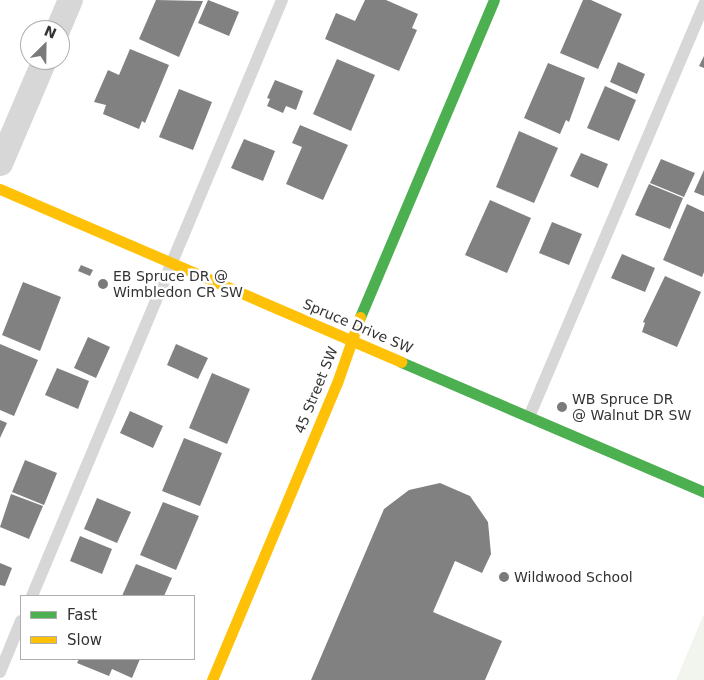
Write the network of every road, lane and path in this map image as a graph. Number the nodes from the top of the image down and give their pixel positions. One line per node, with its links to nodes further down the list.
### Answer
1 (70, 0): 5 (street)
2 (282, 0): 9 (lane)
3 (494, 0): 10 (street, 45 Street SW)
4 (704, 4): 11 (lane)
5 (61, 20)
6 (40, 70): 7 (street)
7 (0, 163)
8 (0, 189): 9 (street, Spruce Drive SW)
9 (171, 262): 10 (street, Spruce Drive SW); 13 (lane)
10 (352, 340): 11 (street, Spruce Drive SW); 16 (street, 45 Street SW)
11 (529, 417): 12 (street, Spruce Drive SW)
12 (704, 492)
13 (32, 595)
14 (20, 623): 15 (lane)
15 (0, 672)
16 (212, 680)

